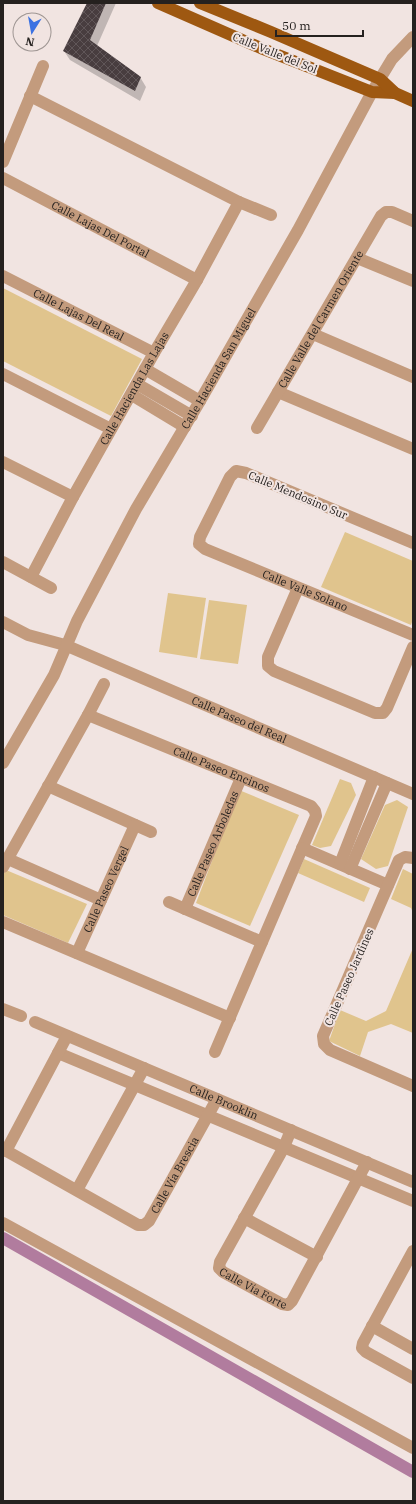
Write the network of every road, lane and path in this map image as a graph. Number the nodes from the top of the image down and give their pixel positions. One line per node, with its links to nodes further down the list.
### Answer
1 (158, 3): 6 (main road, Calle Valle del Sol)
2 (200, 3): 5 (main road, Calle Valle del Sol)
3 (413, 37): 5 (street, Calle Hacienda San Miguel)
4 (43, 66): 8 (street)
5 (380, 79): 6 (street, Calle Hacienda San Miguel); 7 (main road, Calle Valle del Sol)
6 (372, 92): 7 (main road, Calle Valle del Sol); 26 (street, Calle Hacienda San Miguel)
7 (395, 93): 9 (main road, Calle Valle del Sol)
8 (30, 96): 10 (street); 12 (street)
9 (413, 101)
10 (3, 162)
11 (3, 178): 17 (street, Calle Lajas Del Portal)
12 (239, 202): 13 (street); 17 (street, Calle Hacienda Las Lajas)
13 (271, 215)
14 (413, 221): 15 (street, Calle Valle del Carmen Oriente)
15 (358, 258): 18 (street); 19 (street, Calle Valle del Carmen Oriente)
16 (3, 276): 20 (street, Calle Lajas Del Real)
17 (197, 280): 20 (street, Calle Hacienda Las Lajas)
18 (413, 281)
19 (313, 334): 23 (street); 25 (street, Calle Valle del Carmen Oriente)
20 (154, 353): 21 (street, Calle Hacienda Las Lajas)
21 (145, 369): 24 (street, Calle Hacienda Las Lajas); 26 (street)
22 (3, 374): 30 (street)
23 (413, 377)
24 (134, 389): 27 (street); 28 (street); 30 (street, Calle Hacienda Las Lajas)
25 (278, 392): 29 (street, Calle Valle del Carmen Oriente); 31 (street)
26 (200, 401): 27 (street, Calle Hacienda San Miguel)
27 (192, 416): 28 (street, Calle Hacienda San Miguel)
28 (185, 427): 42 (street, Calle Hacienda San Miguel)
29 (256, 428)
30 (111, 429): 33 (street, Calle Hacienda Las Lajas)
31 (413, 449)
32 (3, 462): 33 (street)
33 (73, 497): 37 (street, Calle Hacienda Las Lajas)
34 (413, 543): 35 (street, Calle Mendosino Sur)
35 (200, 544): 39 (street, Calle Valle Solano)
36 (3, 562): 37 (street)
37 (31, 576): 38 (street)
38 (51, 588)
39 (298, 588): 41 (street, Calle Valle Solano); 43 (street)
40 (3, 622): 42 (street)
41 (413, 635)
42 (65, 645): 46 (street, Calle Hacienda San Miguel); 47 (street, Calle Paseo del Real)
43 (413, 647)
44 (104, 684): 45 (street)
45 (88, 715): 48 (street, Calle Paseo Encinos); 50 (street)
46 (3, 763)
47 (374, 777): 49 (street, Calle Paseo del Real); 57 (street)
48 (240, 778): 54 (street, Calle Paseo Encinos); 61 (street, Calle Paseo Arboledas)
49 (387, 783): 51 (street, Calle Paseo del Real); 57 (street)
50 (48, 786): 52 (street); 56 (street)
51 (413, 794)
52 (135, 825): 53 (street); 59 (street, Calle Paseo Vergel)
53 (151, 832)
54 (302, 848): 57 (street); 63 (street, Calle Paseo Encinos)
55 (413, 858): 58 (street, Calle Paseo Jardines)
56 (6, 863): 59 (street)
57 (345, 867): 58 (street)
58 (388, 885): 74 (street, Calle Paseo Jardines)
59 (101, 900): 64 (street, Calle Paseo Vergel)
60 (169, 902): 61 (street, Calle Paseo Arboledas)
61 (186, 909): 63 (street, Calle Paseo Arboledas)
62 (3, 922): 64 (street)
63 (262, 942): 67 (street, Calle Paseo Encinos)
64 (77, 953): 67 (street)
65 (3, 1009): 66 (street)
66 (21, 1016)
67 (230, 1018): 70 (street, Calle Paseo Encinos)
68 (35, 1022): 69 (street, Calle Brooklin)
69 (67, 1036): 71 (street, Calle Vía Brescia); 72 (street, Calle Brooklin)
70 (215, 1052)
71 (58, 1053): 73 (street, Calle Brooklin); 79 (street, Calle Vía Brescia)
72 (144, 1068): 73 (street); 75 (street, Calle Brooklin)
73 (136, 1085): 76 (street, Calle Brooklin); 83 (street)
74 (413, 1086)
75 (217, 1099): 76 (street, Calle Vía Brescia); 77 (street, Calle Brooklin)
76 (208, 1116): 78 (street, Calle Brooklin); 83 (street, Calle Vía Brescia)
77 (291, 1130): 78 (street, Calle Vía Forte); 80 (street, Calle Brooklin)
78 (284, 1147): 81 (street, Calle Brooklin); 85 (street, Calle Vía Forte)
79 (4, 1150): 83 (street, Calle Vía Brescia)
80 (367, 1162): 81 (street, Calle Vía Forte); 82 (street, Calle Brooklin)
81 (359, 1178): 84 (street, Calle Brooklin); 88 (street, Calle Vía Forte)
82 (413, 1182)
83 (77, 1190)
84 (413, 1201)
85 (244, 1218): 88 (street); 88 (street, Calle Vía Forte)
86 (3, 1223): 92 (street)
87 (412, 1254): 89 (street)
88 (317, 1257)
89 (372, 1326): 90 (street); 91 (street)
90 (413, 1349)
91 (413, 1378)
92 (413, 1448)

